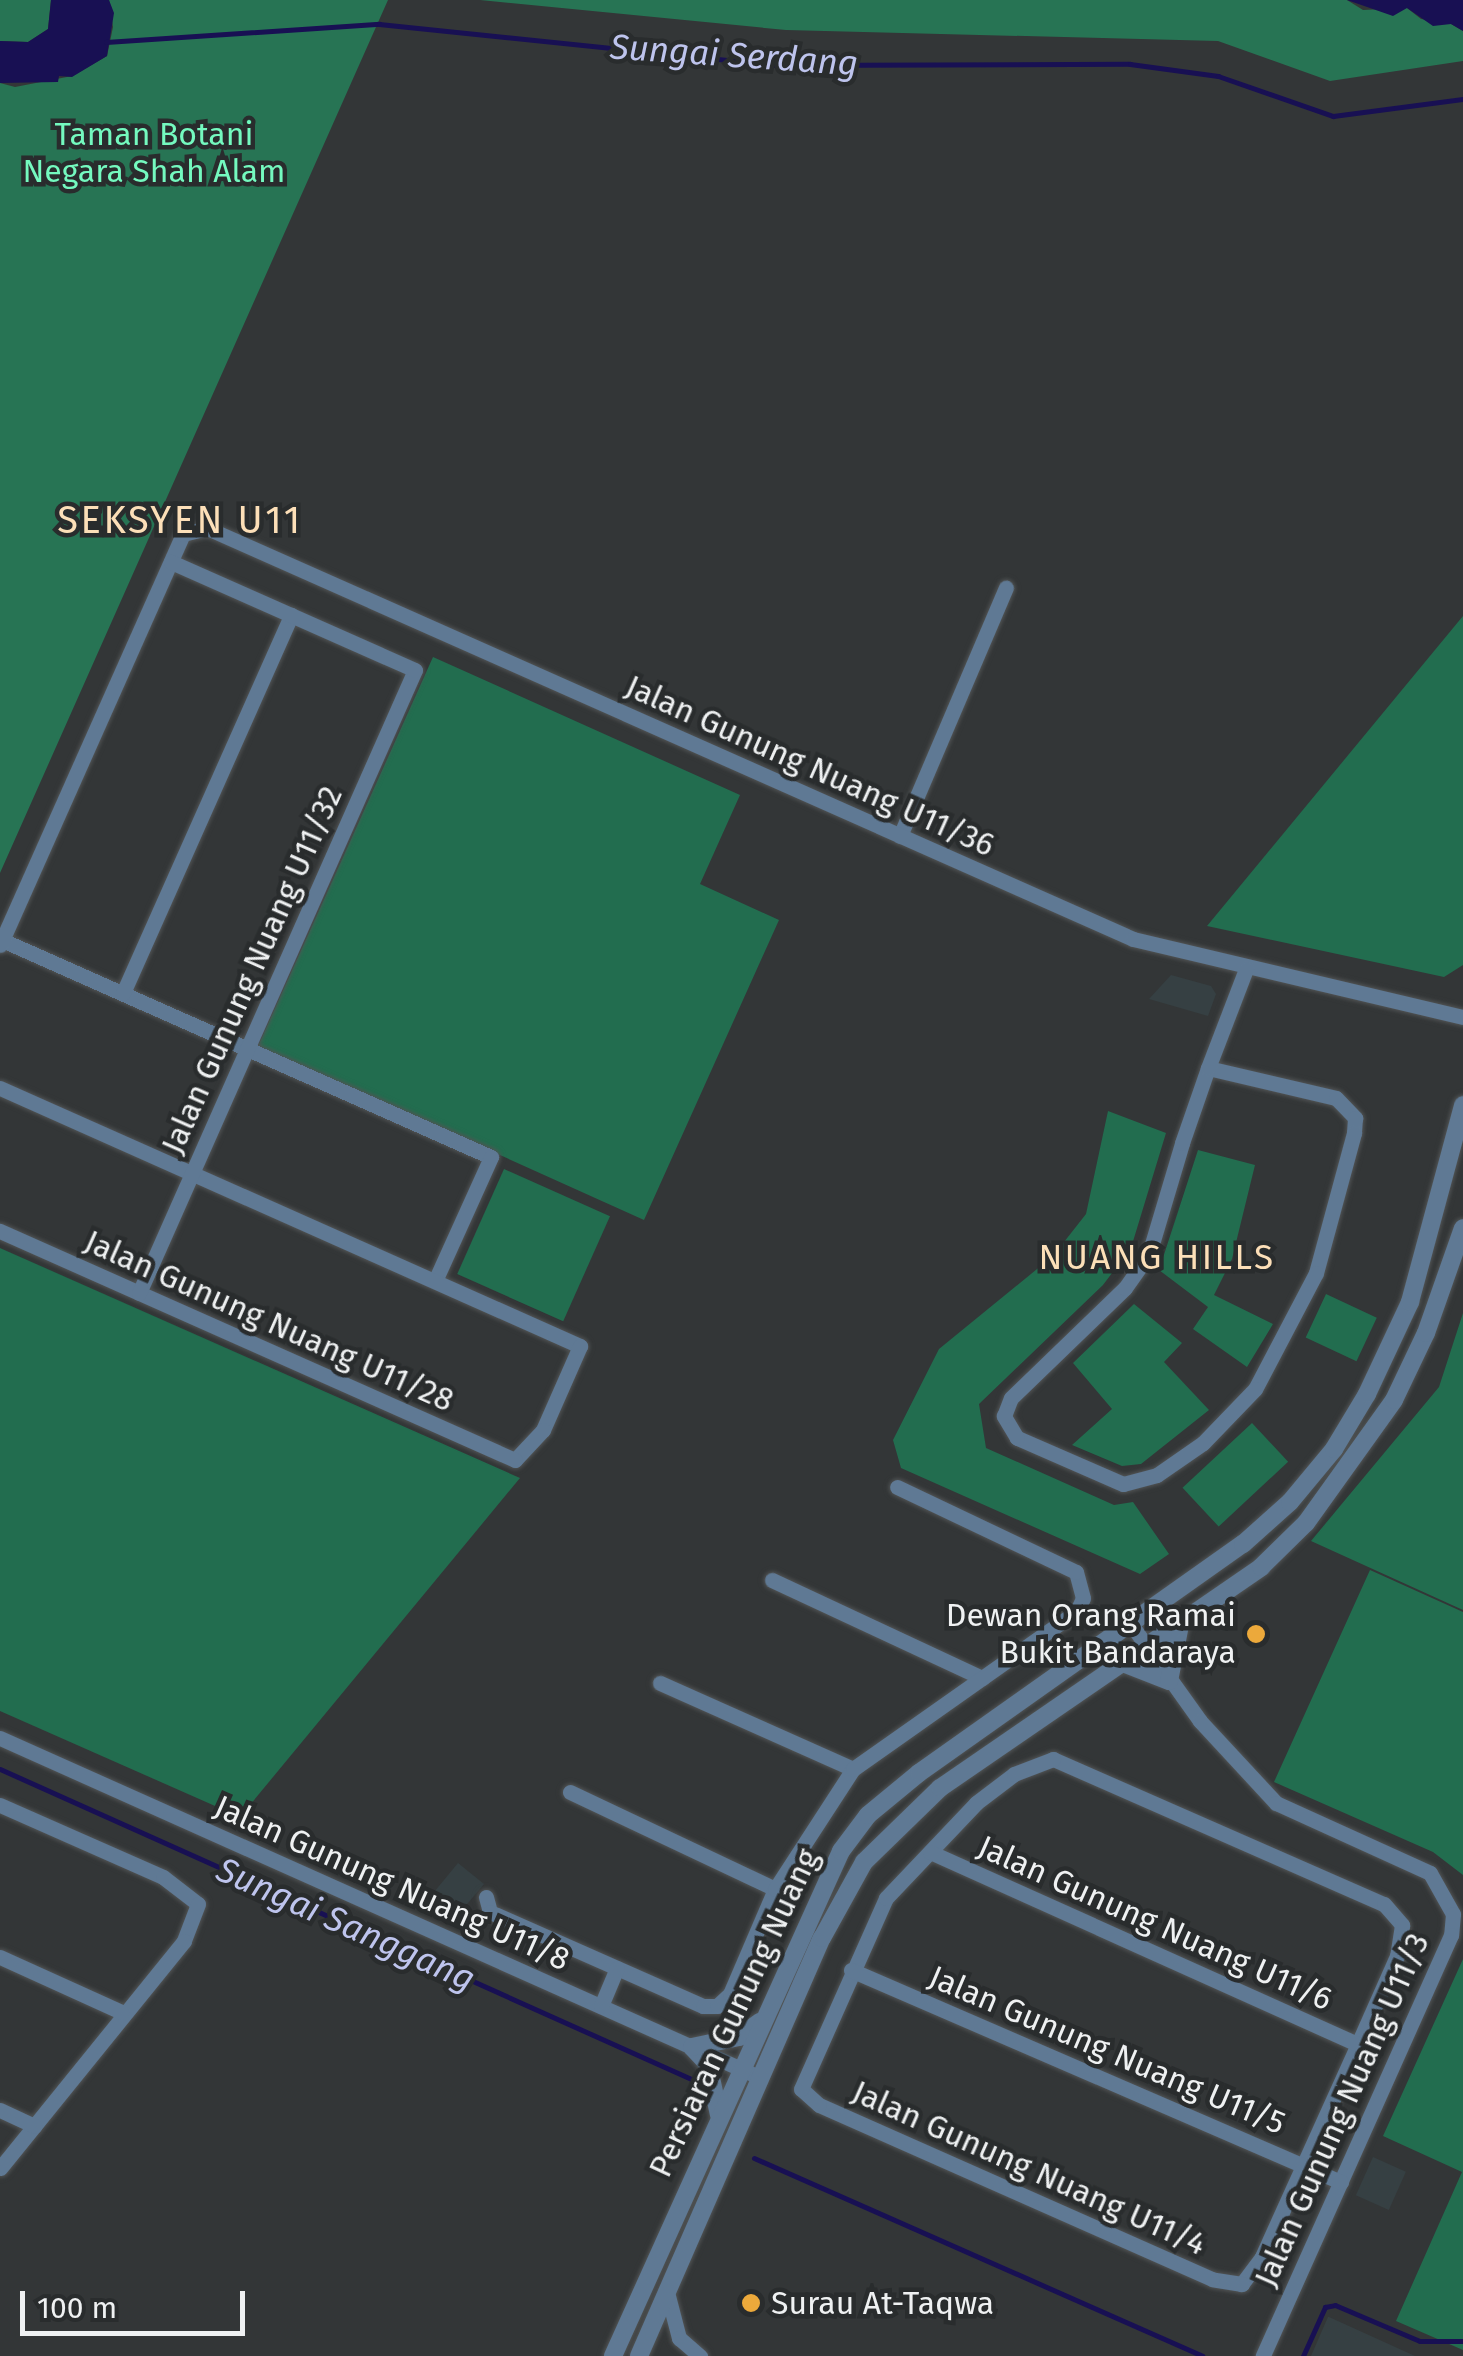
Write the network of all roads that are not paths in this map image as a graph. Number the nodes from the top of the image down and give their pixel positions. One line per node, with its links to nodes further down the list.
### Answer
1 (171, 562): 3 (street); 4 (street, Jalan Gunung Nuang U11/36); 5 (street)
2 (1006, 588): 4 (street)
3 (291, 615): 7 (street); 9 (street, Jalan Gunung Nuang U11/32)
4 (900, 836): 6 (street, Jalan Gunung Nuang U11/36)
5 (1, 942): 7 (street)
6 (1246, 969): 8 (street, Jalan Gunung Nuang U11/36); 10 (street)
7 (123, 993): 9 (street)
8 (1463, 1017)
9 (247, 1049): 13 (street, Jalan Gunung Nuang U11/32); 16 (street)
10 (1208, 1068): 10 (street)
11 (0, 1088): 13 (street)
12 (1463, 1105): 20 (street, Persiaran Gunung Nuang)
13 (192, 1173): 16 (street); 17 (street, Jalan Gunung Nuang U11/32)
14 (1463, 1228): 21 (street, Persiaran Gunung Nuang)
15 (0, 1231): 17 (street, Jalan Gunung Nuang U11/28)
16 (436, 1281): 17 (street, Jalan Gunung Nuang U11/28)
17 (139, 1293)
18 (898, 1487): 24 (street)
19 (772, 1580): 24 (street)
20 (1128, 1620): 22 (street, Jalan Gunung Nuang U11/3); 39 (street, Persiaran Gunung Nuang)
21 (1181, 1620): 22 (street, Persiaran Gunung Nuang); 25 (street)
22 (1144, 1643): 23 (street, Persiaran Gunung Nuang); 25 (street, Jalan Gunung Nuang U11/3)
23 (1118, 1661): 25 (street); 43 (street, Persiaran Gunung Nuang)
24 (982, 1678): 28 (street)
25 (1168, 1681): 49 (street, Jalan Gunung Nuang U11/3)
26 (660, 1683): 28 (street)
27 (0, 1738): 37 (street, Jalan Gunung Nuang U11/8)
28 (853, 1769): 32 (street)
29 (570, 1792): 32 (street)
30 (0, 1806): 38 (street)
31 (930, 1852): 36 (street); 40 (street, Jalan Gunung Nuang U11/6); 40 (street)
32 (775, 1888): 35 (street)
33 (486, 1897): 35 (street)
34 (0, 1957): 38 (street)
35 (617, 1968): 37 (street)
36 (851, 1970): 47 (street, Jalan Gunung Nuang U11/5); 47 (street, Jalan Gunung Nuang U11/4)
37 (601, 2006): 41 (street, Jalan Gunung Nuang U11/8)
38 (121, 2012): 46 (street)
39 (760, 2022): 41 (street); 42 (street, Persiaran Gunung Nuang)
40 (1358, 2044): 47 (street)
41 (692, 2047): 42 (street, Jalan Gunung Nuang U11/8); 45 (street)
42 (740, 2068): 43 (street, Jalan Gunung Nuang U11/8); 45 (street, Persiaran Gunung Nuang)
43 (761, 2078): 50 (street, Persiaran Gunung Nuang)
44 (0, 2110): 46 (street)
45 (719, 2116): 51 (street, Persiaran Gunung Nuang)
46 (35, 2126): 48 (street)
47 (1303, 2165): 49 (street, Jalan Gunung Nuang U11/5)
48 (0, 2168)
49 (1340, 2182): 55 (street, Jalan Gunung Nuang U11/3)
50 (668, 2292): 52 (street, Persiaran Gunung Nuang); 54 (street)
51 (613, 2356)
52 (639, 2356)
53 (689, 2356): 54 (street)
54 (699, 2356)
55 (1263, 2356)

